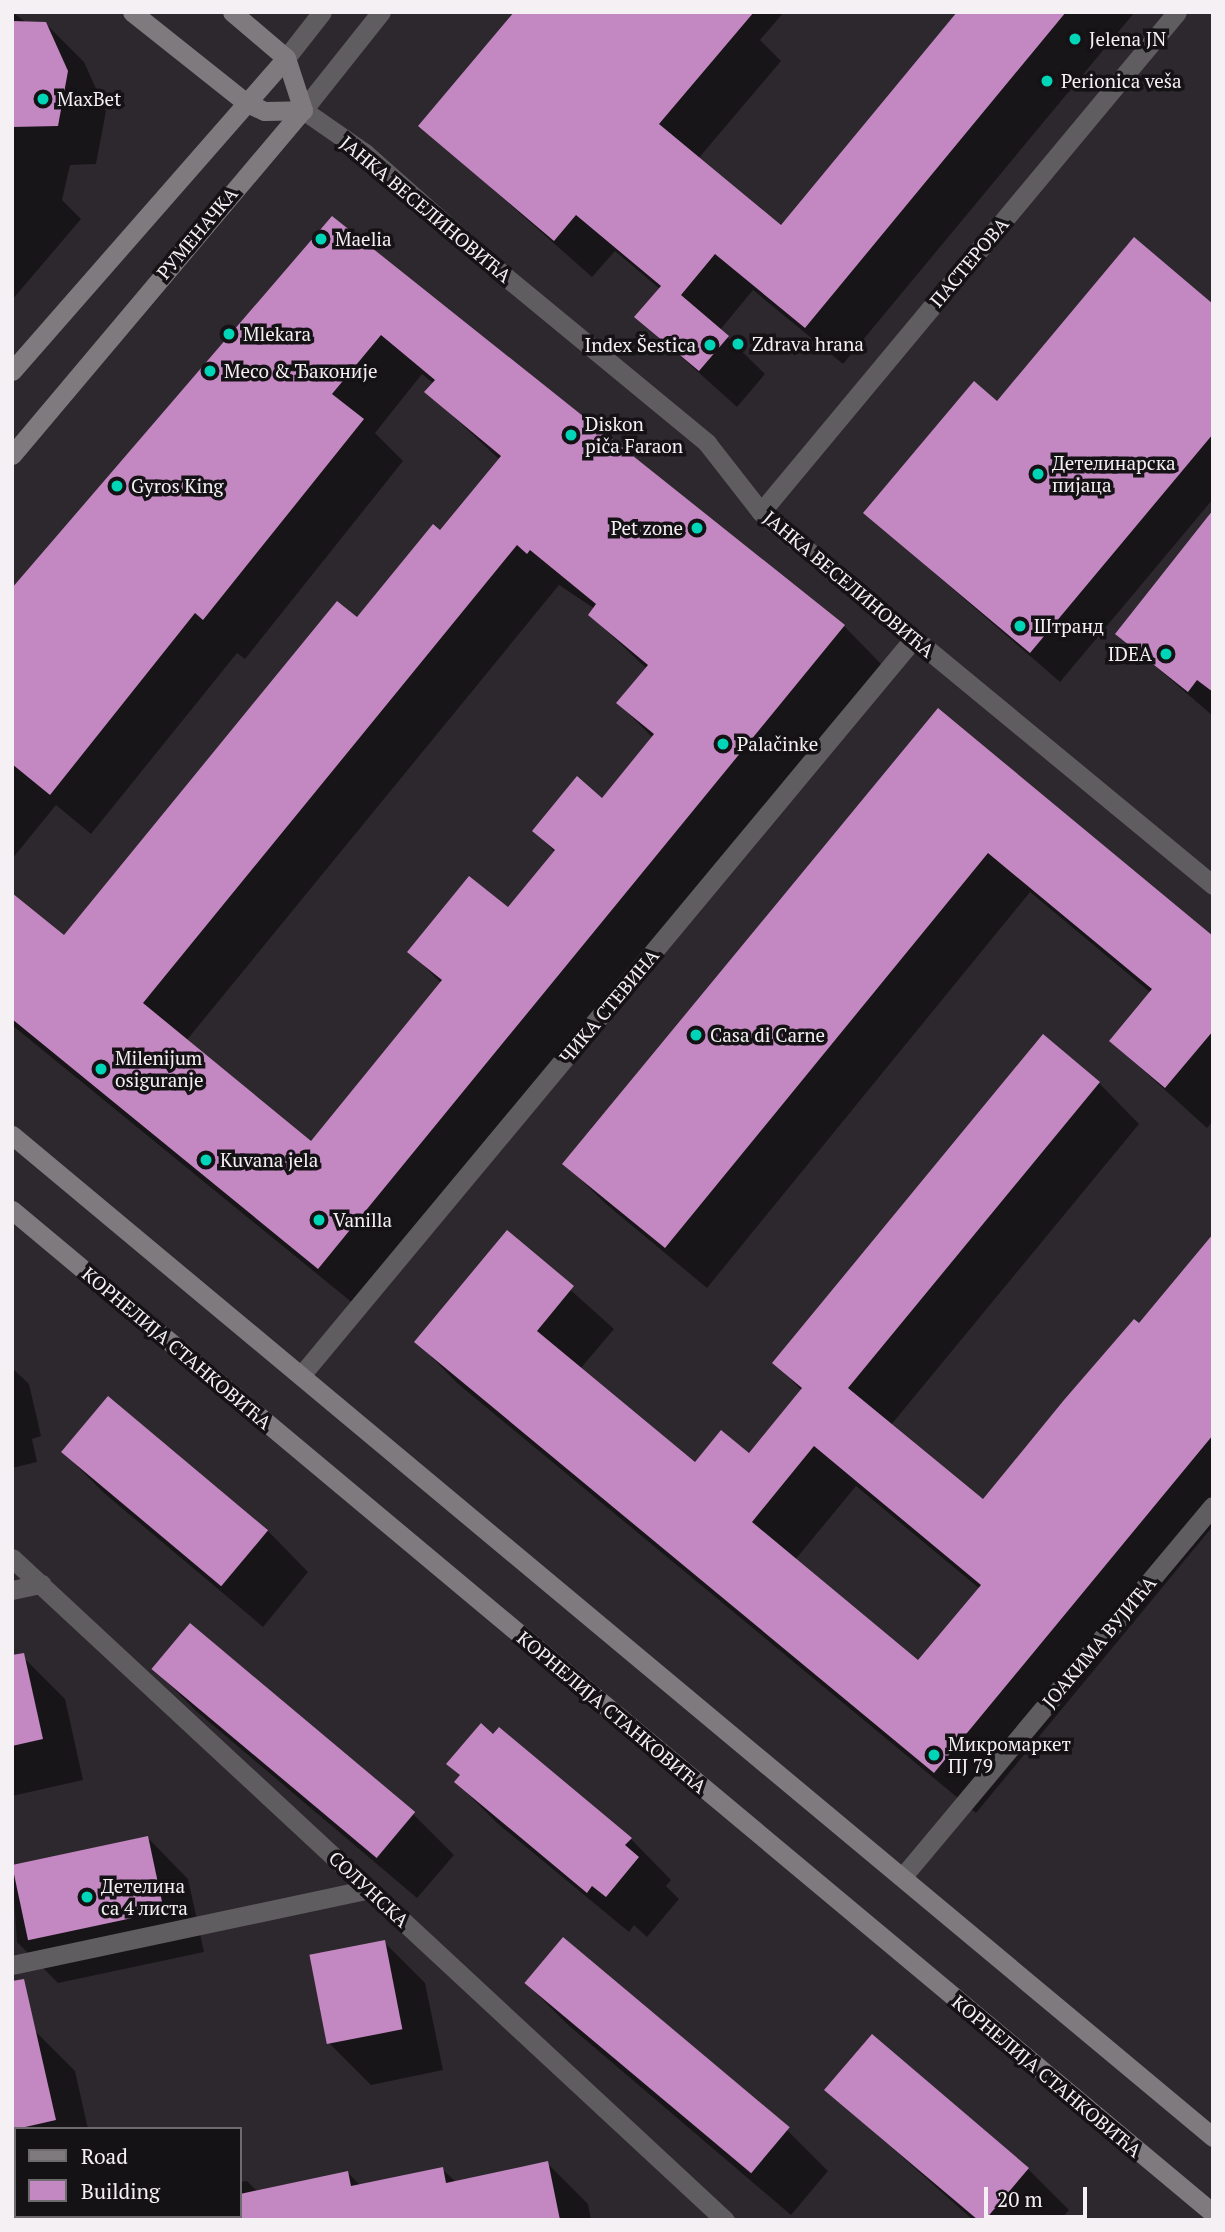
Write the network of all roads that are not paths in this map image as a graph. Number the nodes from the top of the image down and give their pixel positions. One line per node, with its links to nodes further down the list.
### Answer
1 (132, 12): 7 (main road)
2 (232, 12): 6 (main road)
3 (323, 12): 6 (street)
4 (381, 12): 8 (street, РУМЕНАЧКА)
5 (1177, 12): 11 (street, ПАСТЕРОВА)
6 (286, 58): 7 (main road); 8 (main road)
7 (245, 102): 8 (main road); 9 (main road)
8 (303, 110): 10 (main road, РУМЕНАЧКА); 11 (street, ЈАНКА ВЕСЕЛИНОВИЋА)
9 (12, 372)
10 (12, 455)
11 (761, 512): 12 (street, ЈАНКА ВЕСЕЛИНОВИЋА)
12 (914, 638): 13 (street, ЈАНКА ВЕСЕЛИНОВИЋА); 16 (street, ЧИКА СТЕВИНА)
13 (1213, 886)
14 (12, 1135): 16 (main road)
15 (12, 1210): 25 (main road, КОРНЕЛИЈА СТАНКОВИЋА)
16 (303, 1373): 21 (main road)
17 (1213, 1506): 21 (street, ЈОАКИМА ВУЈИЋА)
18 (12, 1558): 19 (street, СОЛУНСКА)
19 (41, 1584): 20 (street); 22 (street, СОЛУНСКА)
20 (12, 1590)
21 (904, 1875): 24 (main road)
22 (369, 1889): 23 (street); 26 (street, СОЛУНСКА)
23 (12, 1965)
24 (1213, 2137)
25 (1213, 2213)
26 (725, 2220)

